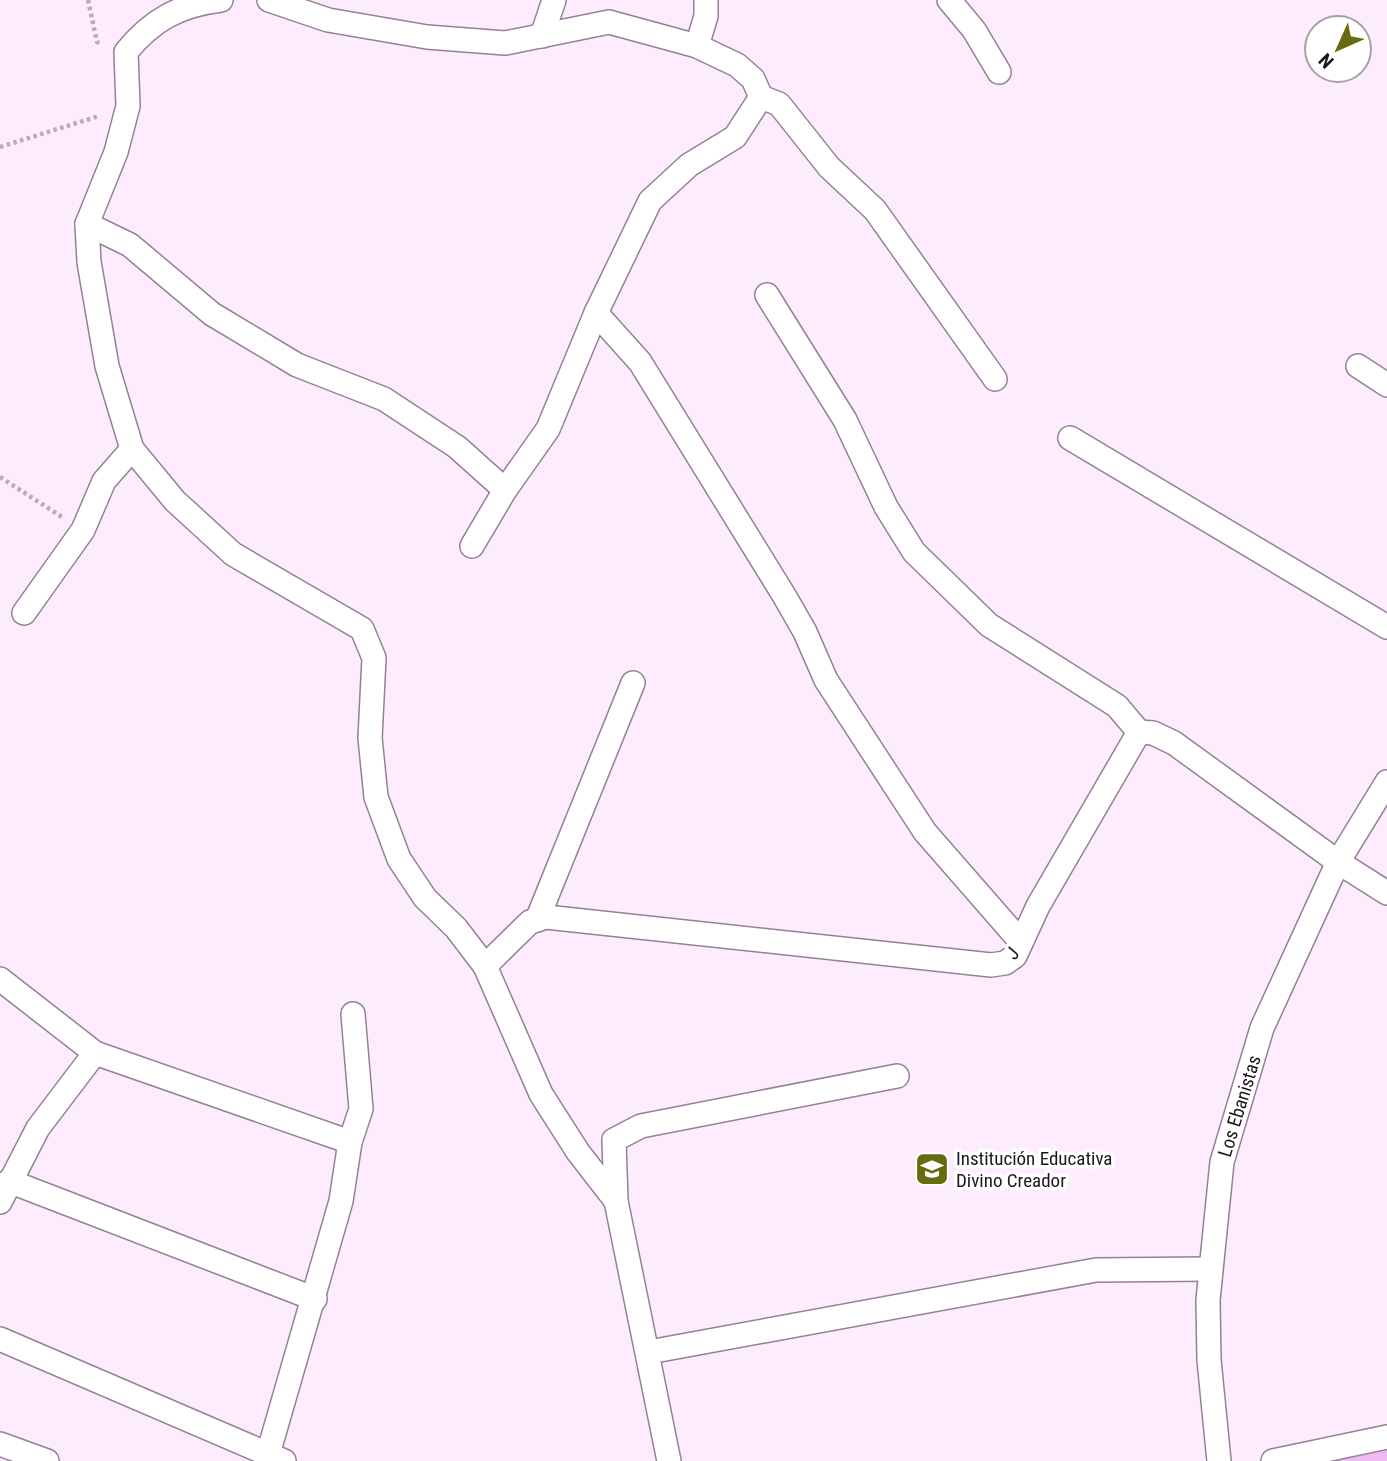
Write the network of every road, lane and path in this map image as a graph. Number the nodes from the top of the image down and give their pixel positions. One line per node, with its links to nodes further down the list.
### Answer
1 (88, 0): 9 (path)
2 (221, 0): 9 (street)
3 (269, 0): 7 (street)
4 (554, 0): 7 (street)
5 (706, 0): 8 (street)
6 (949, 0): 10 (street)
7 (542, 36): 8 (street)
8 (697, 46): 11 (street)
9 (126, 52): 12 (street)
10 (999, 72)
11 (761, 97): 16 (street); 18 (street)
12 (128, 106): 13 (path); 14 (street)
13 (0, 147)
14 (87, 224): 21 (street); 23 (street)
15 (768, 295): 29 (street)
16 (596, 313): 23 (street); 34 (street)
17 (1358, 366): 19 (street)
18 (995, 379)
19 (1387, 385)
20 (1070, 438): 27 (street)
21 (132, 449): 24 (street); 35 (street)
22 (0, 477): 24 (path)
23 (505, 489): 25 (street)
24 (83, 530): 26 (street)
25 (472, 546)
26 (24, 613)
27 (1387, 627)
28 (633, 683): 33 (street)
29 (1139, 732): 31 (street); 34 (street, J)
30 (1387, 782): 31 (street, Los Ebanistas)
31 (1338, 862): 32 (street); 43 (street, Los Ebanistas)
32 (1387, 893)
33 (537, 920): 34 (street, J); 35 (street)
34 (1021, 942)
35 (485, 966): 42 (street)
36 (0, 979): 38 (street)
37 (353, 1014): 40 (street)
38 (95, 1053): 40 (street); 41 (street)
39 (897, 1076): 42 (street)
40 (350, 1142): 44 (street)
41 (4, 1191): 44 (street)
42 (616, 1201): 46 (street)
43 (1210, 1269): 46 (street); 52 (street, Los Ebanistas)
44 (315, 1299): 49 (street)
45 (0, 1339): 49 (street)
46 (649, 1352): 51 (street)
47 (1387, 1437): 53 (street)
48 (0, 1444): 50 (street)
49 (273, 1459)
50 (47, 1461)
51 (669, 1461)
52 (1219, 1461)
53 (1273, 1461)

